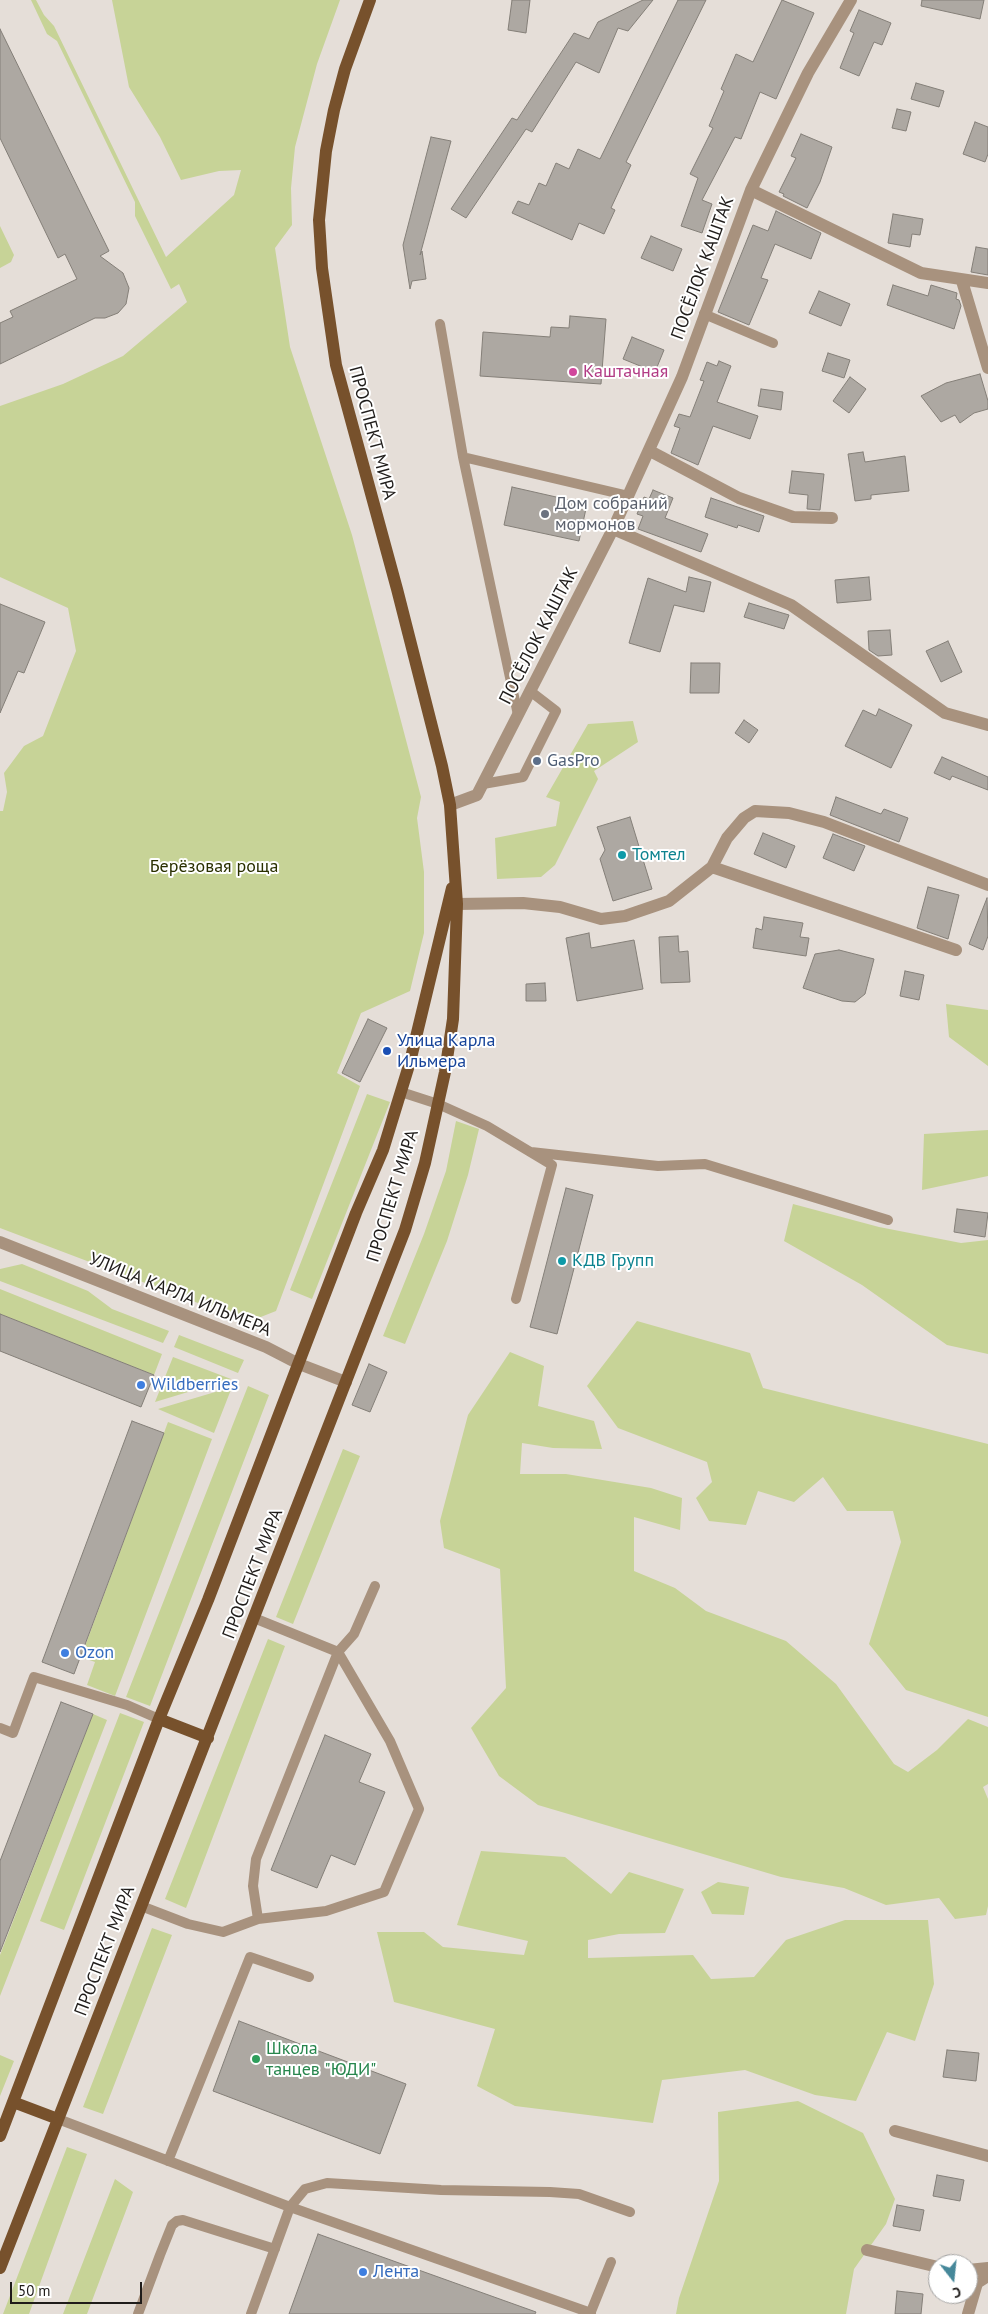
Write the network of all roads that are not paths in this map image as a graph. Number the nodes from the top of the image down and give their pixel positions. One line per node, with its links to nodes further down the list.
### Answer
1 (370, 0): 19 (main road, ПРОСПЕКТ МИРА)
2 (851, 0): 3 (street, ПОСЁЛОК КАШТАК)
3 (751, 190): 4 (street); 6 (street, ПОСЁЛОК КАШТАК)
4 (962, 281): 5 (street); 9 (street)
5 (988, 283)
6 (704, 314): 8 (lane); 10 (street, ПОСЁЛОК КАШТАК)
7 (440, 324): 11 (lane)
8 (773, 344)
9 (988, 368)
10 (650, 451): 12 (street, ПОСЁЛОК КАШТАК); 13 (street)
11 (463, 457): 12 (lane); 16 (lane)
12 (629, 496): 14 (street, ПОСЁЛОК КАШТАК)
13 (832, 518)
14 (613, 529): 15 (street, ПОСЁЛОК КАШТАК); 17 (street)
15 (530, 691): 16 (street, ПОСЁЛОК КАШТАК); 18 (lane)
16 (518, 715): 18 (street, ПОСЁЛОК КАШТАК)
17 (988, 725)
18 (483, 784): 19 (street, ПОСЁЛОК КАШТАК)
19 (450, 805): 21 (main road, ПРОСПЕКТ МИРА)
20 (712, 867): 22 (street); 23 (street); 24 (street)
21 (455, 873): 23 (main road, ПРОСПЕКТ МИРА); 25 (main road, ПРОСПЕКТ МИРА)
22 (988, 886)
23 (457, 904): 26 (main road, ПРОСПЕКТ МИРА)
24 (956, 950)
25 (400, 1092): 26 (lane); 31 (main road, ПРОСПЕКТ МИРА)
26 (438, 1104): 27 (lane); 32 (main road, ПРОСПЕКТ МИРА)
27 (531, 1152): 28 (lane); 30 (lane)
28 (888, 1220)
29 (0, 1242): 31 (street, УЛИЦА КАРЛА ИЛЬМЕРА)
30 (516, 1299)
31 (299, 1364): 32 (street, УЛИЦА КАРЛА ИЛЬМЕРА); 36 (main road, ПРОСПЕКТ МИРА)
32 (346, 1382): 34 (main road, ПРОСПЕКТ МИРА)
33 (375, 1586): 35 (lane)
34 (254, 1618): 35 (lane); 38 (main road, ПРОСПЕКТ МИРА)
35 (338, 1652): 40 (lane); 40 (lane)
36 (158, 1719): 37 (lane); 38 (main road); 42 (main road, ПРОСПЕКТ МИРА)
37 (0, 1728)
38 (208, 1738): 39 (main road, ПРОСПЕКТ МИРА)
39 (141, 1906): 40 (lane); 44 (main road, ПРОСПЕКТ МИРА)
40 (258, 1918)
41 (308, 1977): 48 (lane)
42 (13, 2102): 43 (main road, ПРОСПЕКТ МИРА); 44 (main road)
43 (4, 2116): 46 (main road, ПРОСПЕКТ МИРА)
44 (58, 2119): 48 (lane); 55 (main road, ПРОСПЕКТ МИРА)
45 (895, 2131): 47 (street)
46 (0, 2136)
47 (988, 2156)
48 (168, 2161): 49 (lane)
49 (290, 2207): 50 (lane); 51 (lane); 57 (lane)
50 (630, 2212)
51 (275, 2249): 58 (lane); 59 (lane)
52 (867, 2250): 54 (street)
53 (611, 2262): 57 (lane)
54 (928, 2265)
55 (0, 2268)
56 (988, 2276): 60 (street)
57 (591, 2313)
58 (138, 2314)
59 (251, 2314)
60 (968, 2314)

